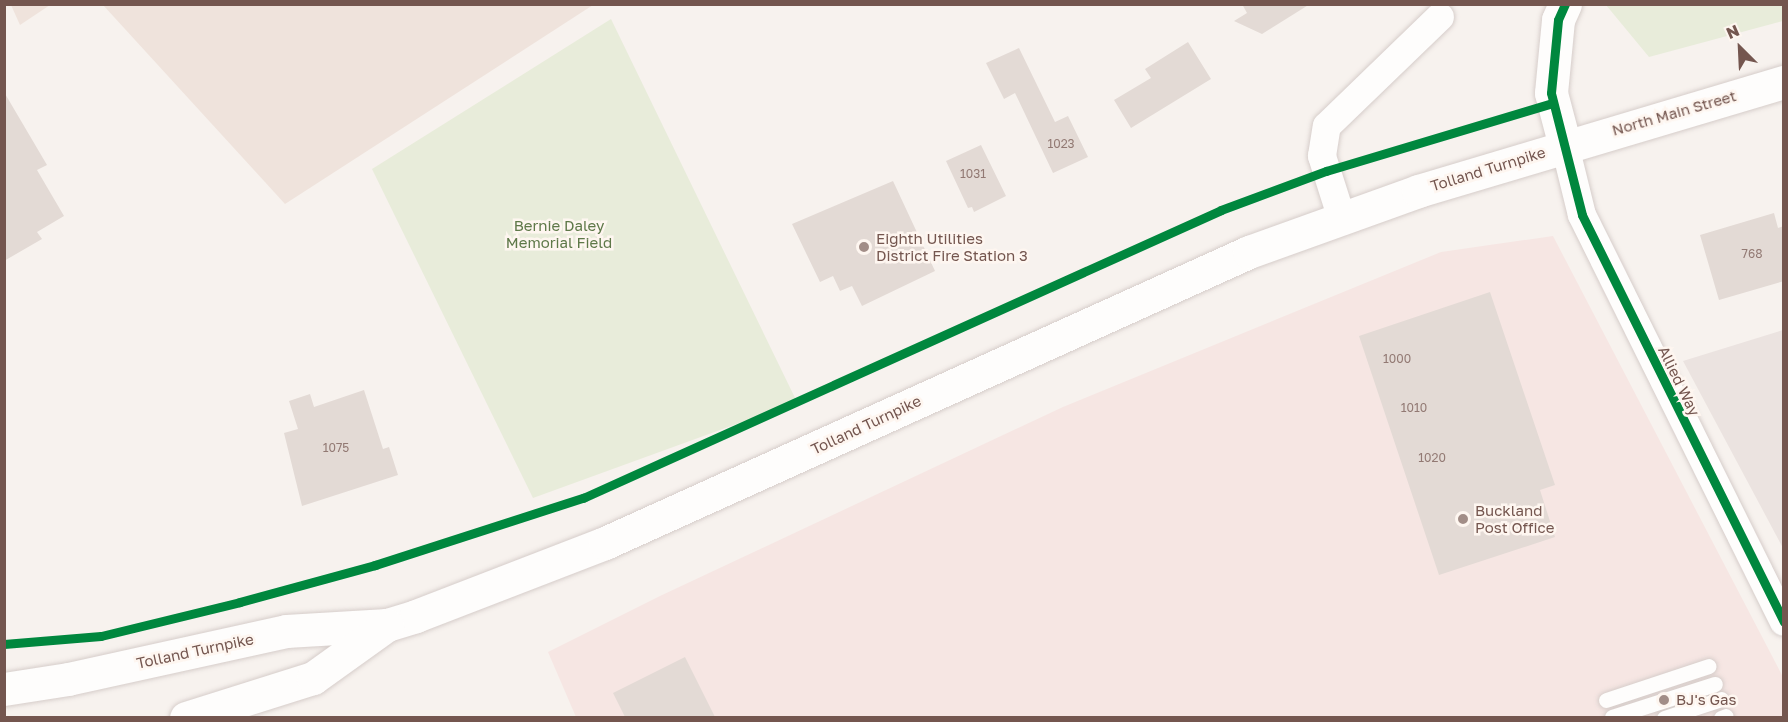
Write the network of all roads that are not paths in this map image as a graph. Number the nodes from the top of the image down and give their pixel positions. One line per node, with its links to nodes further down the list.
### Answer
1 (1565, 4): 4 (main road, Tolland Turnpike)
2 (1440, 17): 5 (street)
3 (1784, 82): 4 (main road, North Main Street)
4 (1565, 146): 5 (main road, Tolland Turnpike); 6 (street, Allied Way)
5 (1341, 216): 7 (main road, Tolland Turnpike)
6 (1784, 622)
7 (387, 625): 10 (main road, Tolland Turnpike); 13 (main road, Tolland Turnpike)
8 (1709, 666): 11 (lane)
9 (1715, 684): 14 (lane)
10 (4, 689)
11 (1606, 699)
12 (1721, 699): 15 (lane)
13 (186, 717)
14 (1612, 717)
15 (1664, 717)

